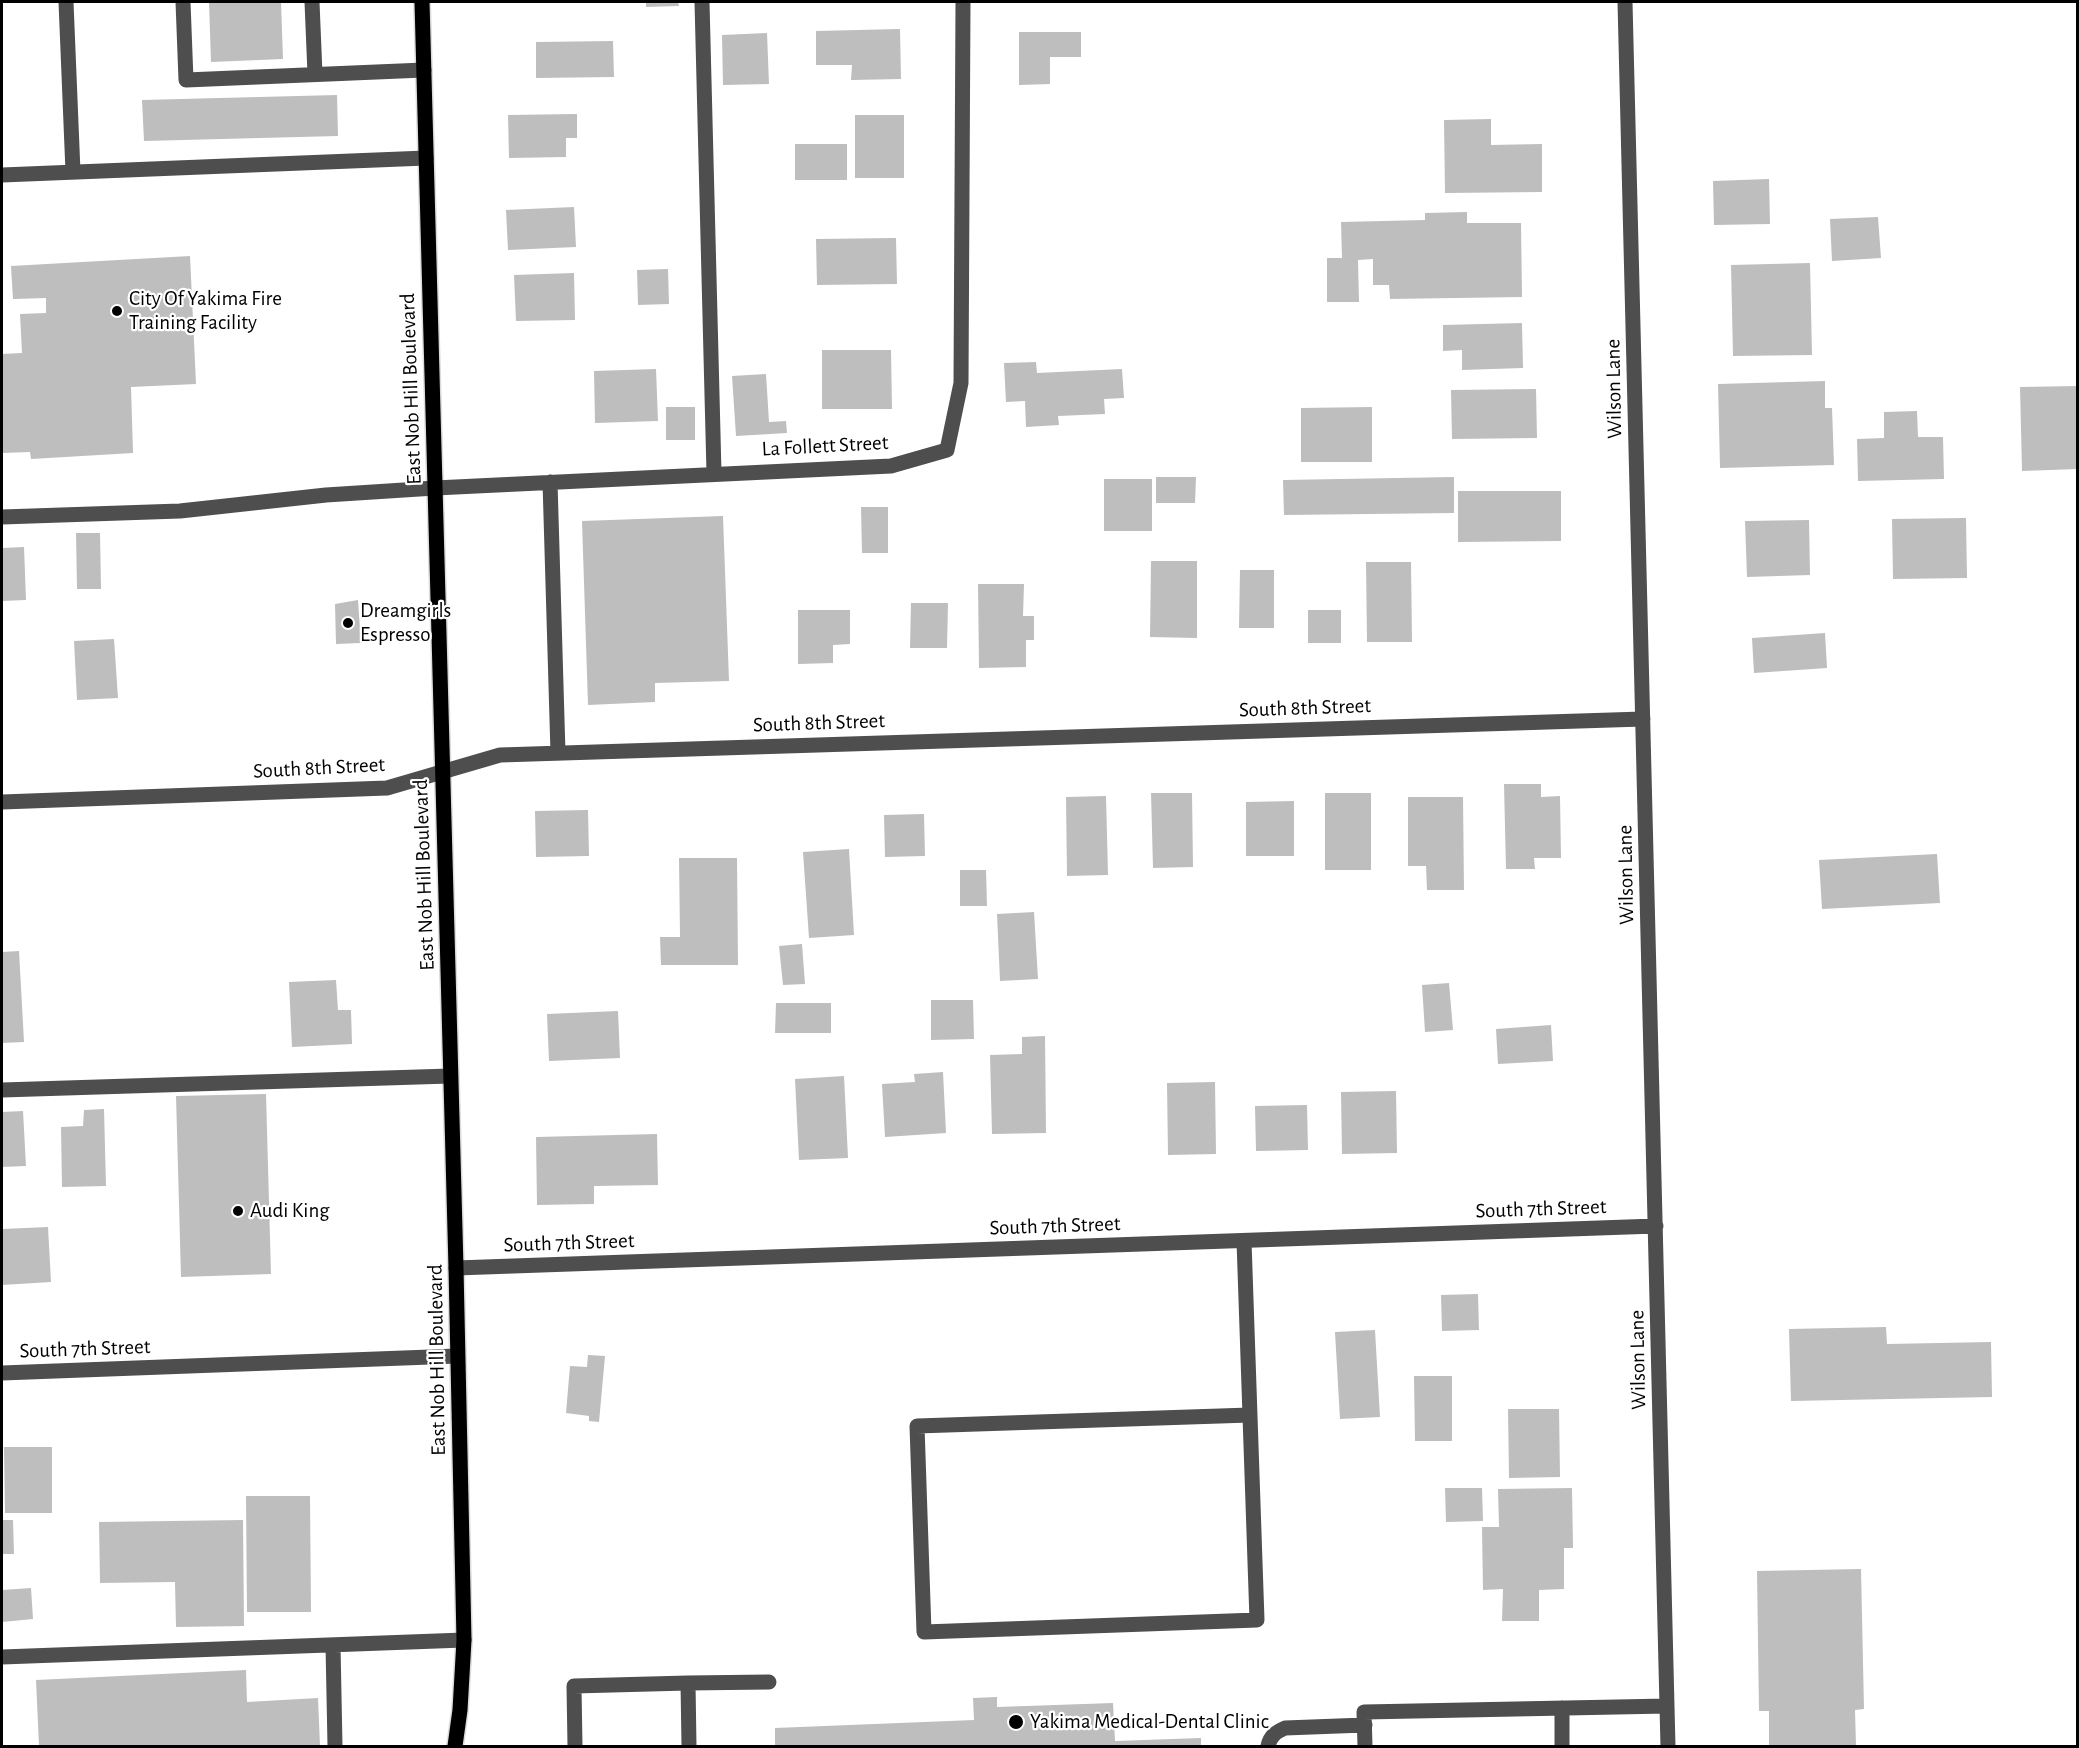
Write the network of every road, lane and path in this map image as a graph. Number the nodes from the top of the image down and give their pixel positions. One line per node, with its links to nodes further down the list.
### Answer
1 (66, 2): 11 (street)
2 (183, 2): 9 (street)
3 (312, 2): 9 (street)
4 (422, 2): 8 (main road, East Nob Hill Boulevard)
5 (702, 2): 13 (street)
6 (963, 2): 13 (street, La Follett Street)
7 (1625, 2): 17 (street, Wilson Lane)
8 (424, 70): 9 (street); 10 (main road, East Nob Hill Boulevard)
9 (315, 74)
10 (426, 158): 11 (street); 15 (main road, East Nob Hill Boulevard)
11 (73, 172): 12 (street)
12 (2, 175)
13 (714, 473): 14 (street, La Follett Street)
14 (550, 482): 15 (street, La Follett Street); 18 (street)
15 (435, 488): 16 (street, La Follett Street); 19 (main road, East Nob Hill Boulevard)
16 (2, 517)
17 (1643, 718): 18 (street, South 8th Street); 23 (street, Wilson Lane)
18 (558, 753): 19 (street, South 8th Street)
19 (442, 772): 20 (street, South 8th Street); 21 (main road, East Nob Hill Boulevard)
20 (2, 802)
21 (450, 1076): 22 (street); 25 (main road, East Nob Hill Boulevard)
22 (2, 1090)
23 (1656, 1226): 24 (street, South 7th Street); 34 (street, Wilson Lane)
24 (1244, 1241): 25 (street, South 7th Street); 28 (street)
25 (456, 1268): 26 (main road, East Nob Hill Boulevard)
26 (457, 1356): 27 (street, South 7th Street); 29 (main road, East Nob Hill Boulevard)
27 (2, 1373)
28 (1250, 1415): 28 (street)
29 (464, 1640): 30 (street); 38 (main road, East Nob Hill Boulevard)
30 (333, 1645): 31 (street); 37 (street)
31 (2, 1657)
32 (769, 1682): 33 (street)
33 (688, 1683): 39 (street); 40 (street)
34 (1667, 1706): 35 (street); 44 (street, Wilson Lane)
35 (1562, 1708): 36 (street); 43 (street)
36 (1365, 1725): 41 (street); 42 (street)
37 (335, 1746)
38 (455, 1746)
39 (575, 1746)
40 (689, 1746)
41 (1268, 1746)
42 (1365, 1746)
43 (1562, 1746)
44 (1668, 1746)

